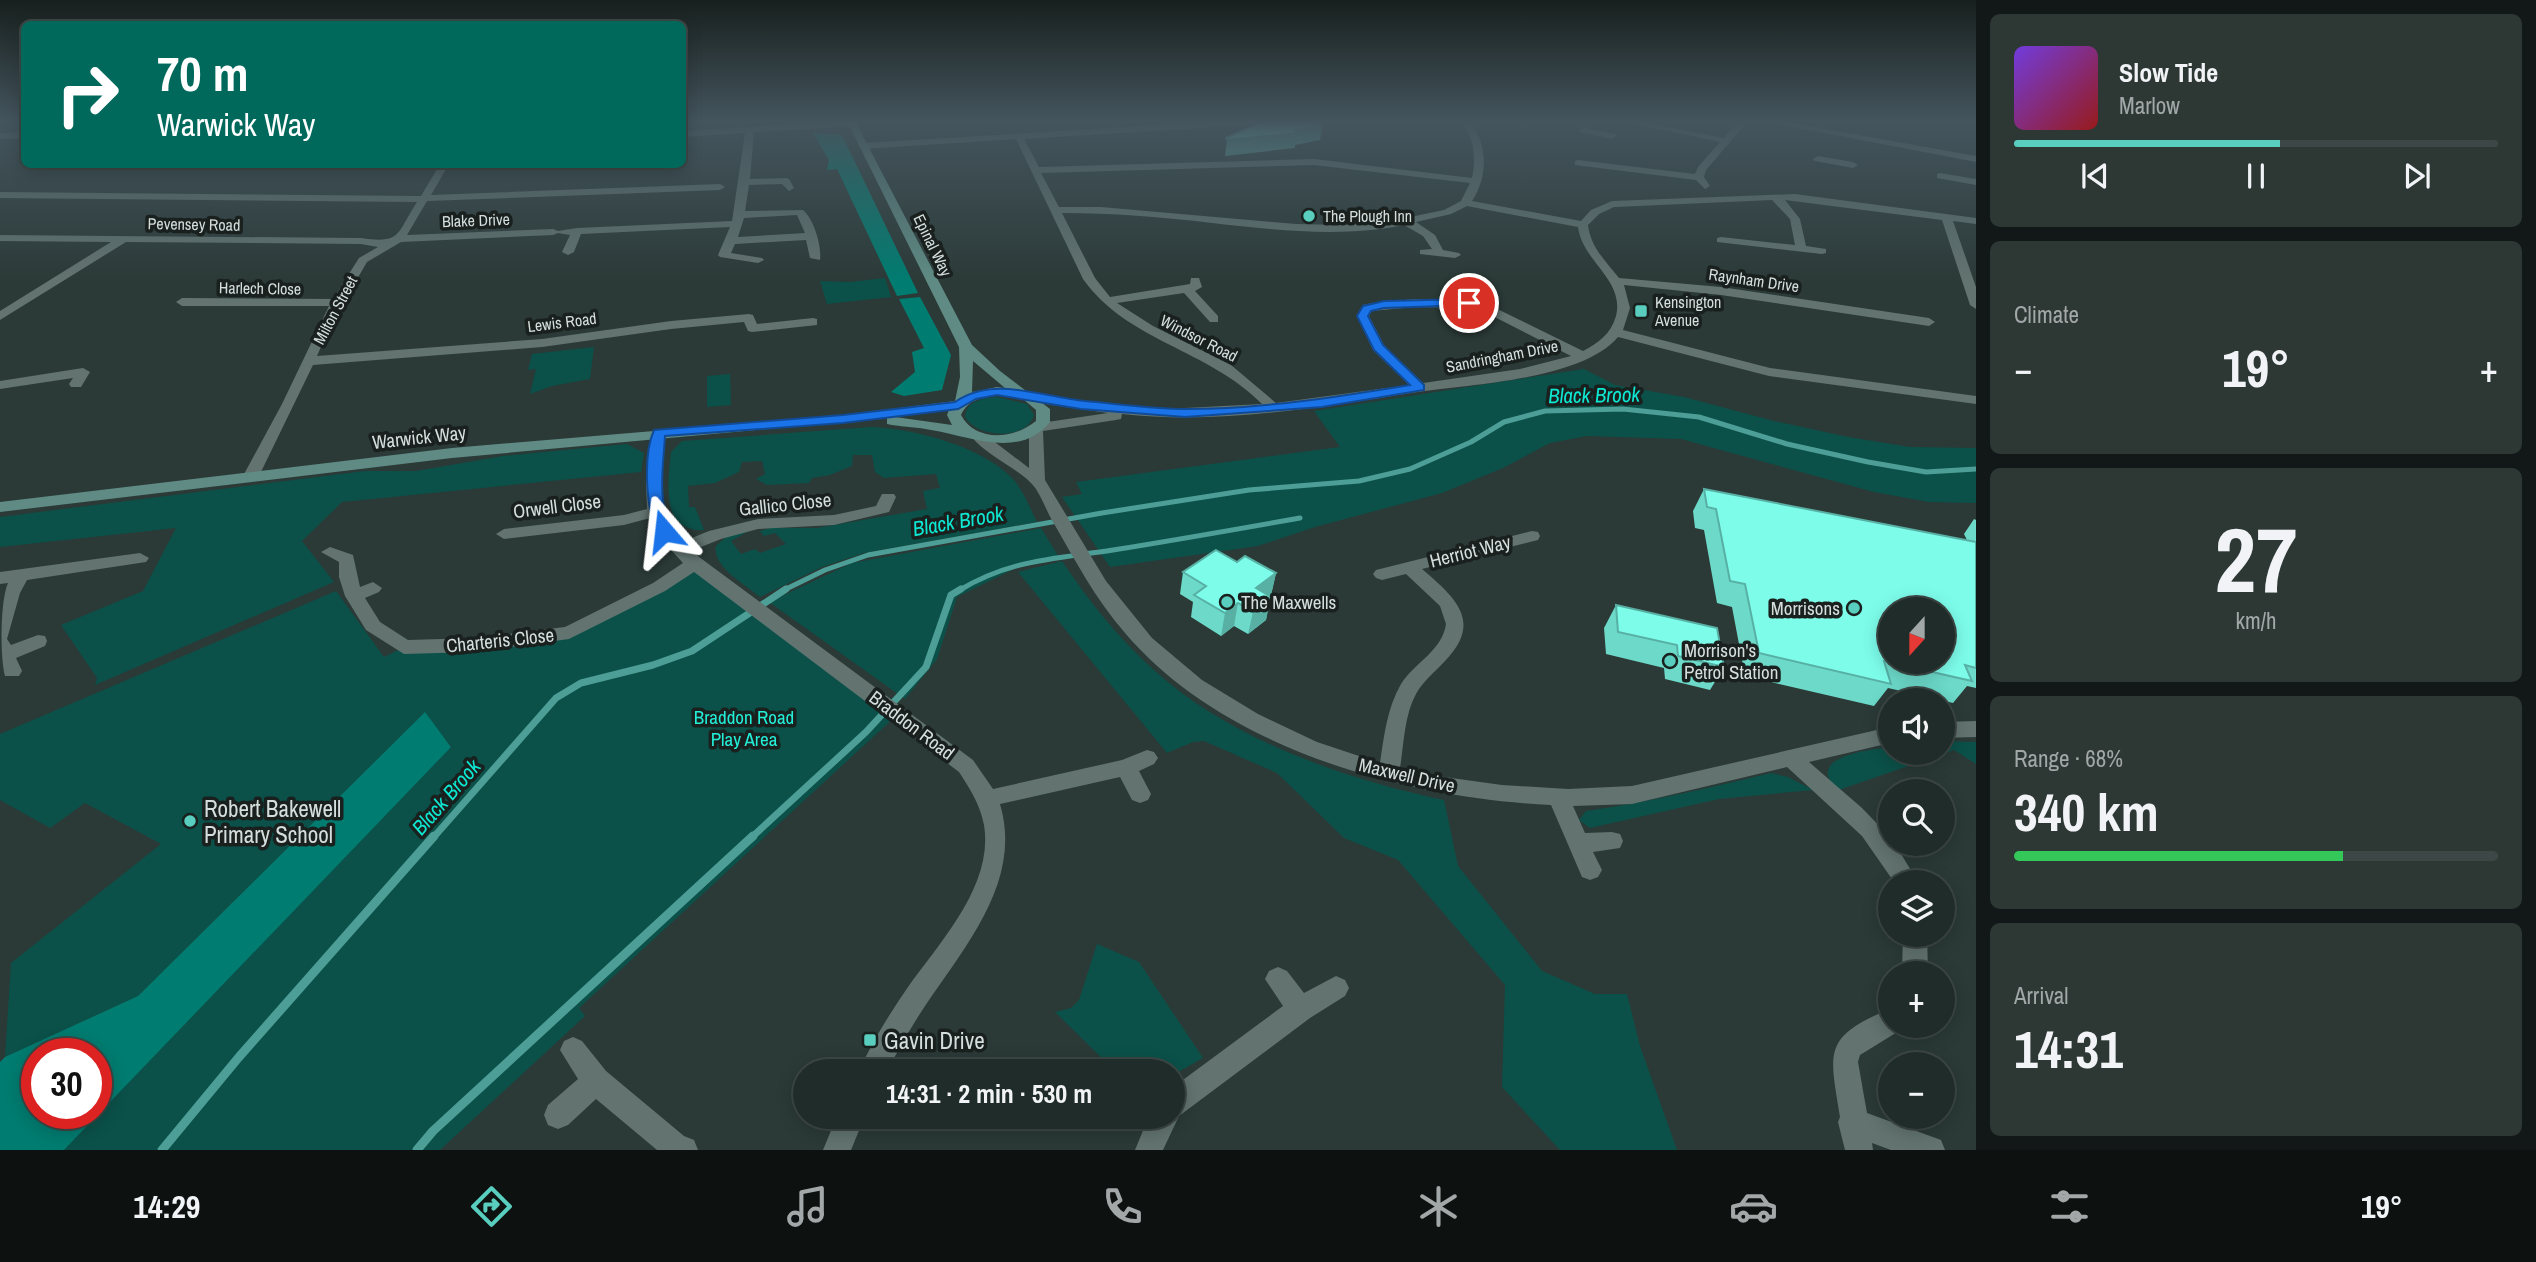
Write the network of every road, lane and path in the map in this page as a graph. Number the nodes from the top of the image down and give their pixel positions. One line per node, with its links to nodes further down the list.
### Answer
1 (439, 175): 20 (street, Milton Street)
2 (745, 175): 13 (street)
3 (878, 175): 54 (street, Epinal Way)
4 (1038, 175): 22 (street, Windsor Road)
5 (1421, 175): 12 (street)
6 (1476, 175): 12 (street)
7 (1673, 175): 10 (street)
8 (1956, 175): 11 (street)
9 (1940, 176): 11 (street)
10 (1699, 177): 19 (street)
11 (1955, 178): 14 (street)
12 (1475, 181): 21 (street)
13 (744, 182): 16 (street); 24 (street)
14 (1975, 182)
15 (720, 187): 20 (street)
16 (789, 188)
17 (0, 195): 20 (street)
18 (1774, 197): 19 (street); 23 (street); 36 (street)
19 (1720, 198): 27 (street)
20 (426, 199): 32 (street, Milton Street)
21 (1465, 203): 26 (street); 27 (street)
22 (1055, 210): 26 (street); 45 (street, Windsor Road)
23 (1946, 216): 25 (street); 47 (street)
24 (736, 219): 28 (street, Blake Drive); 29 (street, Blake Drive); 34 (street)
25 (1976, 221)
26 (1407, 222): 37 (street)
27 (1583, 225): 44 (street)
28 (577, 231): 32 (street, Blake Drive); 39 (street)
29 (811, 236): 34 (street); 42 (street)
30 (0, 238): 31 (street, Pevensey Road)
31 (125, 239): 35 (street, Pevensey Road); 49 (street)
32 (399, 239): 35 (street, Milton Street)
33 (1721, 240): 36 (street)
34 (732, 241): 43 (street)
35 (388, 245): 46 (street, Milton Street)
36 (1801, 249): 38 (street)
37 (1438, 251): 40 (street); 41 (street)
38 (1822, 251)
39 (568, 252)
40 (1424, 253)
41 (1455, 254)
42 (816, 258)
43 (758, 260)
44 (1616, 281): 52 (street, Raynham Drive); 53 (street)
45 (1107, 301): 50 (street, Windsor Road); 63 (street, Windsor Road)
46 (338, 302): 48 (street, Harlech Close); 57 (street, Milton Street)
47 (1976, 305)
48 (170, 312)
49 (0, 316)
50 (1214, 319)
51 (813, 322): 57 (street, Lewis Road)
52 (1930, 322)
53 (1616, 332): 55 (street, Sandringham Drive); 61 (street)
54 (966, 347): 60 (street, Epinal Way); 62 (street)
55 (1582, 356): 59 (street, Sandringham Drive); 59 (street)
56 (92, 358): 58 (street)
57 (307, 360): 69 (street, Milton Street)
58 (0, 385)
59 (1420, 388): 63 (street, Sandringham Drive)
60 (1027, 396): 62 (street, Warwick Way); 64 (street, Sandringham Drive); 66 (street)
61 (1976, 400)
62 (961, 403): 65 (street, Warwick Way); 68 (street)
63 (1273, 408): 64 (street, Sandringham Drive)
64 (1140, 411): 66 (street, Sandringham Drive)
65 (843, 419): 67 (street, Warwick Way); 68 (street, Warwick Way)
66 (1037, 428): 68 (street, Warwick Way); 70 (street, Maxwell Drive)
67 (659, 433): 69 (street, Warwick Way); 73 (street)
68 (976, 435): 70 (street, Maxwell Drive)
69 (251, 477): 72 (street, Warwick Way)
70 (1037, 481): 94 (street, Maxwell Drive)
71 (888, 497): 76 (street, Gallico Close)
72 (0, 507)
73 (656, 512): 74 (street, Orwell Close); 76 (street, Braddon Road)
74 (504, 534)
75 (1532, 536): 80 (street, Herriot Way)
76 (681, 549): 79 (street, Braddon Road)
77 (330, 552): 85 (street, Charteris Close)
78 (139, 558): 82 (street)
79 (694, 564): 85 (street, Charteris Close); 96 (street, Braddon Road)
80 (1409, 567): 81 (street, Herriot Way); 94 (street, Herriot Way)
81 (1382, 574)
82 (21, 575): 83 (street); 87 (street)
83 (0, 578)
84 (373, 588): 85 (street)
85 (354, 596)
86 (38, 641): 87 (street)
87 (3, 652)
88 (1976, 729): 89 (street)
89 (1955, 730)
90 (1878, 738): 91 (street, Maxwell Drive)
91 (1789, 757): 97 (street, Maxwell Drive); 101 (street)
92 (1147, 758): 93 (street)
93 (1126, 766): 95 (street); 96 (street)
94 (1389, 773): 97 (street, Maxwell Drive)
95 (1140, 794)
96 (990, 799): 107 (street, Braddon Road)
97 (1559, 799): 99 (street)
98 (1612, 841): 99 (street)
99 (1579, 843): 100 (street)
100 (1590, 870)
101 (1899, 870)
102 (1278, 979): 104 (street)
103 (1336, 988): 104 (street)
104 (1301, 1009): 109 (street)
105 (1878, 1029): 113 (street)
106 (572, 1050): 108 (street)
107 (880, 1059)
108 (596, 1081): 110 (street); 114 (street)
109 (1185, 1095)
110 (558, 1115)
111 (846, 1129): 115 (street)
112 (1157, 1129): 116 (street)
113 (1855, 1136): 117 (street)
114 (684, 1150)
115 (837, 1150)
116 (1149, 1150)
117 (1931, 1150)

